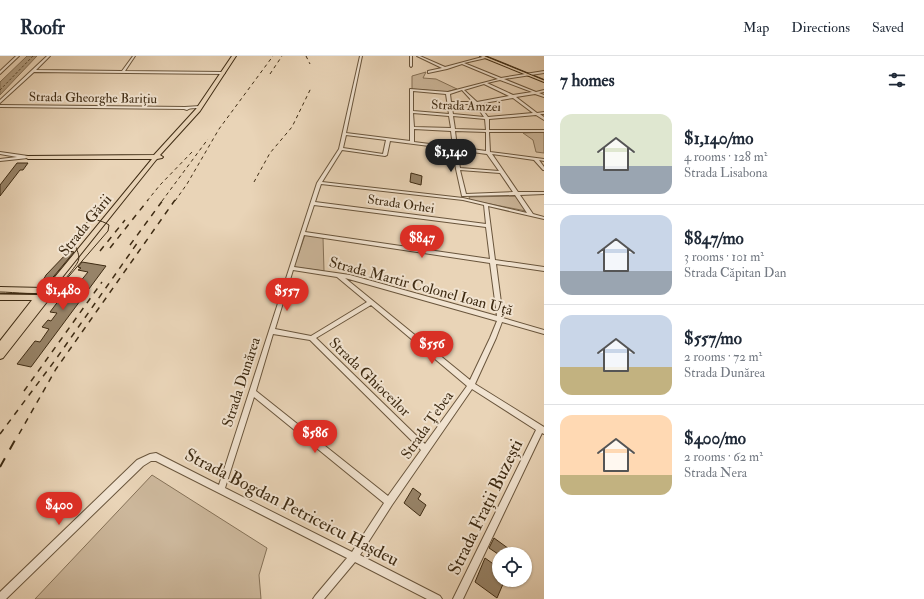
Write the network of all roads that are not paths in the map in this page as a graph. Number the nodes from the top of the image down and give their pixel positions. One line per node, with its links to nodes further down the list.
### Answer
1 (18, 56): 15 (street)
2 (49, 56): 14 (street)
3 (134, 56): 16 (street)
4 (234, 56): 19 (main road, Strada Gării)
5 (361, 56): 47 (street, Strada Dunărea)
6 (411, 56): 12 (street)
7 (418, 56): 10 (street)
8 (432, 56): 10 (street)
9 (485, 56): 11 (street); 20 (main road); 21 (main road)
10 (425, 59): 13 (street)
11 (463, 64): 13 (street); 22 (street)
12 (411, 66)
13 (446, 68): 17 (street)
14 (33, 71): 16 (street); 32 (street)
15 (1, 72)
16 (123, 72): 19 (street)
17 (429, 72)
18 (544, 72): 20 (street)
19 (224, 73): 36 (main road, Strada Gării)
20 (534, 73): 21 (street); 23 (main road)
21 (528, 74): 22 (street); 24 (main road)
22 (504, 78): 25 (street); 28 (street)
23 (544, 78)
24 (544, 81)
25 (483, 83): 26 (street); 31 (street)
26 (462, 89): 29 (street); 34 (street)
27 (544, 91): 28 (street)
28 (537, 92): 30 (street); 31 (street)
29 (448, 93): 33 (street); 37 (street)
30 (544, 96)
31 (514, 97): 34 (street); 38 (street)
32 (0, 102)
33 (450, 103): 34 (street); 40 (street)
34 (476, 103): 41 (street)
35 (0, 106): 36 (street, Strada Gheorghe Barițiu)
36 (199, 109): 55 (main road, Strada Gării)
37 (412, 112): 40 (street, Strada Amzei); 43 (street)
38 (537, 113): 39 (street, Strada Amzei); 41 (street, Strada Amzei); 42 (street)
39 (544, 113)
40 (451, 115): 41 (street, Strada Amzei); 44 (street)
41 (487, 118): 45 (street)
42 (544, 119)
43 (412, 128): 44 (street); 49 (street)
44 (454, 131): 45 (street); 50 (street)
45 (488, 131): 46 (street); 52 (street)
46 (544, 131)
47 (345, 134): 48 (street); 51 (street, Strada Dunărea)
48 (388, 139): 49 (street); 51 (street)
49 (412, 142): 50 (street)
50 (455, 148): 52 (street); 59 (street)
51 (341, 150): 62 (street, Strada Dunărea)
52 (488, 152): 56 (street); 61 (street)
53 (0, 153): 54 (street)
54 (28, 157): 55 (main road); 57 (street)
55 (158, 158): 77 (main road, Strada Gării)
56 (535, 159): 58 (street); 60 (street)
57 (0, 160)
58 (544, 160)
59 (458, 169): 61 (street); 65 (street)
60 (544, 169)
61 (501, 172): 63 (street)
62 (320, 183): 65 (street); 66 (street, Strada Dunărea)
63 (517, 194): 64 (street); 65 (street); 68 (street)
64 (544, 194)
65 (464, 197): 67 (street)
66 (312, 202): 70 (street, Strada Orhei); 71 (street, Strada Dunărea)
67 (486, 204): 68 (street); 70 (street)
68 (532, 214): 69 (street)
69 (544, 218)
70 (487, 226): 72 (street)
71 (302, 233): 72 (street); 73 (street, Strada Dunărea)
72 (492, 261): 74 (street); 80 (street)
73 (291, 268): 75 (street, Strada Martir Colonel Ioan Uță); 81 (street, Strada Dunărea)
74 (544, 269)
75 (337, 276): 79 (street); 80 (street, Strada Martir Colonel Ioan Uță)
76 (0, 290): 77 (main road)
77 (46, 294): 78 (main road); 84 (main road, Strada Gării)
78 (0, 297)
79 (370, 303): 83 (street); 85 (street)
80 (500, 320): 82 (street, Strada Martir Colonel Ioan Uță); 85 (street, Strada Țebea)
81 (271, 331): 83 (street); 86 (street, Strada Dunărea)
82 (544, 332)
83 (312, 338): 88 (street, Strada Ghioceilor)
84 (2, 350)
85 (471, 384): 87 (street); 88 (street, Strada Țebea)
86 (252, 392): 89 (street, Strada Dunărea); 90 (street)
87 (542, 430): 95 (street, Strada Frații Buzești)
88 (426, 450): 90 (street, Strada Țebea)
89 (220, 489): 91 (street, Strada Bogdan Petriceicu Hașdeu); 92 (street, Strada Bogdan Petriceicu Hașdeu)
90 (389, 502): 91 (street, Strada Țebea)
91 (354, 557): 93 (street, Strada Țebea); 94 (street, Strada Bogdan Petriceicu Hașdeu)
92 (0, 598)
93 (318, 599)
94 (438, 599)
95 (458, 599)

